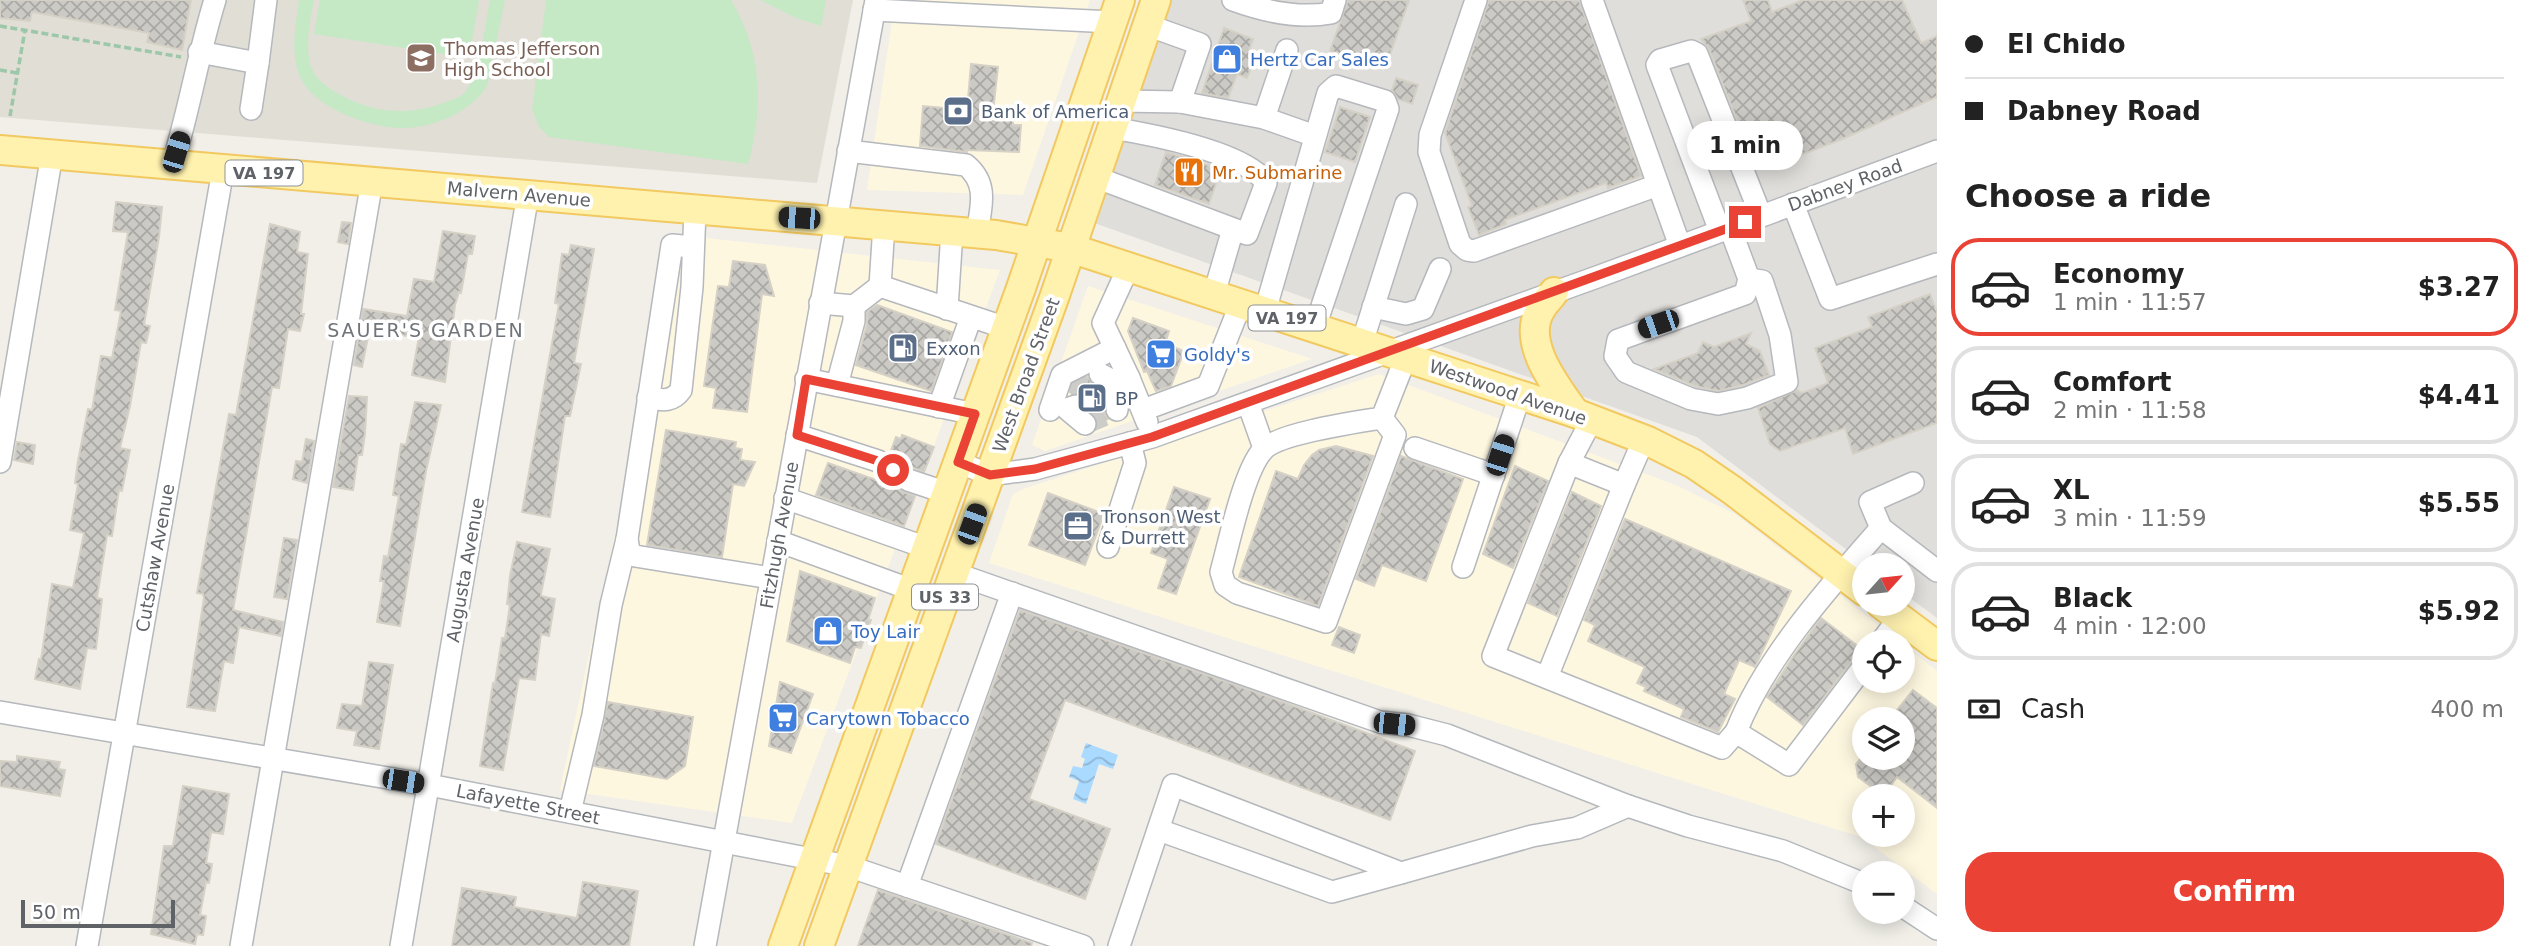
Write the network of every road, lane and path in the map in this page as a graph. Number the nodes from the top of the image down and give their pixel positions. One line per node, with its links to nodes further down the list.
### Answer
1 (215, 0): 13 (street)
2 (266, 0): 14 (street)
3 (1233, 0): 4 (street)
4 (1335, 0)
5 (1476, 0): 32 (street)
6 (1592, 0): 32 (street)
7 (875, 5): 8 (street); 25 (street, Fitzhugh Avenue)
8 (1116, 11): 43 (main road, West Broad Street / US 33)
9 (1152, 13): 17 (main road, West Broad Street / US 33); 18 (street)
10 (0, 26): 11 (path)
11 (24, 30): 13 (path); 16 (path)
12 (1287, 50): 21 (street)
13 (193, 55): 14 (street); 28 (street)
14 (258, 63): 19 (street)
15 (0, 70): 16 (path)
16 (17, 73): 20 (path)
17 (1121, 101): 18 (street); 22 (main road, West Broad Street / US 33)
18 (1180, 102): 21 (street)
19 (251, 109)
20 (10, 116)
21 (1264, 118): 23 (street)
22 (1112, 128): 30 (main road, West Broad Street / US 33); 40 (street)
23 (1315, 136): 56 (street); 60 (street)
24 (0, 150): 27 (main road, Malvern Avenue / VA 197)
25 (848, 151): 38 (street, Fitzhugh Avenue); 42 (street)
26 (1937, 151): 35 (street, Dabney Road)
27 (52, 154): 28 (main road, Malvern Avenue / VA 197); 81 (street)
28 (172, 166): 29 (main road, Malvern Avenue / VA 197)
29 (223, 170): 31 (main road, Malvern Avenue / VA 197); 109 (street, Cutshaw Avenue)
30 (1095, 177): 40 (street); 46 (main road, West Broad Street / US 33)
31 (372, 181): 33 (main road, Malvern Avenue / VA 197); 110 (street)
32 (1658, 186): 44 (street)
33 (528, 194): 36 (main road, Malvern Avenue / VA 197); 111 (street, Augusta Avenue)
34 (1406, 204): 57 (street)
35 (1793, 204): 37 (street, Dabney Road); 47 (street)
36 (695, 210): 38 (main road, Malvern Avenue / VA 197); 45 (street)
37 (1761, 216): 41 (street, Dabney Road); 41 (street)
38 (835, 221): 39 (main road, Malvern Avenue / VA 197); 54 (street, Fitzhugh Avenue)
39 (884, 225): 42 (main road, Malvern Avenue / VA 197); 51 (street)
40 (1233, 229): 53 (street)
41 (1725, 230): 44 (street, Dabney Road); 50 (street)
42 (965, 232): 43 (main road, Malvern Avenue / VA 197); 58 (street)
43 (1037, 240): 46 (main road, Westwood Avenue / VA 197); 61 (main road, West Broad Street / US 33)
44 (1680, 246): 52 (street, Dabney Road)
45 (694, 247): 68 (street); 68 (street)
46 (1070, 248): 48 (main road, Westwood Avenue / VA 197); 67 (main road, West Broad Street / US 33)
47 (1937, 264)
48 (1129, 266): 53 (main road, Westwood Avenue / VA 197); 62 (street)
49 (1440, 269): 57 (street)
50 (1748, 279): 50 (street)
51 (880, 286): 55 (street); 58 (street)
52 (1554, 292): 63 (street, Dabney Road); 73 (main road)
53 (1214, 294): 56 (main road, Westwood Avenue / VA 197)
54 (820, 303): 55 (street); 64 (street, Fitzhugh Avenue)
55 (854, 306): 65 (street)
56 (1253, 307): 60 (main road, Westwood Avenue / VA 197); 71 (street)
57 (1373, 307): 63 (street)
58 (947, 309): 59 (street)
59 (971, 317): 61 (street); 70 (street)
60 (1315, 327): 63 (main road, Westwood Avenue / VA 197)
61 (1006, 328): 72 (main road, West Broad Street / US 33)
62 (1115, 348): 67 (street); 71 (street)
63 (1385, 350): 66 (main road, Westwood Avenue / VA 197); 69 (street, Dabney Road); 74 (street)
64 (806, 379): 65 (street); 75 (street, Fitzhugh Avenue)
65 (837, 385): 70 (street)
66 (1520, 395): 73 (main road, Westwood Avenue / VA 197); 85 (street)
67 (1018, 396): 84 (main road, West Broad Street / US 33)
68 (648, 398): 91 (street)
69 (1248, 403): 76 (street, Dabney Road); 80 (street)
70 (939, 407): 72 (street)
71 (1143, 410): 76 (street)
72 (975, 414): 82 (main road, West Broad Street / US 33)
73 (1583, 417): 77 (main road, Westwood Avenue / VA 197); 83 (street)
74 (1382, 418): 80 (street); 80 (street)
75 (797, 435): 88 (street); 89 (street, Fitzhugh Avenue)
76 (1152, 437): 78 (street, Dabney Road)
77 (1644, 439): 87 (street); 98 (main road, Westwood Avenue / VA 197)
78 (1130, 443): 84 (street, Dabney Road); 93 (street)
79 (1415, 447): 85 (street)
80 (1264, 448)
81 (0, 462)
82 (958, 462): 84 (street, Dabney Road); 88 (main road, West Broad Street / US 33)
83 (1569, 463): 87 (street); 105 (street)
84 (990, 475): 97 (main road, West Broad Street / US 33)
85 (1494, 475): 95 (street)
86 (1913, 483): 90 (street)
87 (1624, 485): 105 (street)
88 (947, 493): 94 (main road, West Broad Street / US 33)
89 (785, 498): 92 (street, Fitzhugh Avenue); 94 (street)
90 (1881, 528): 96 (street); 98 (street)
91 (626, 539): 99 (street); 113 (street)
92 (778, 541): 99 (street, Fitzhugh Avenue); 101 (street)
93 (1108, 547)
94 (927, 548): 101 (main road, West Broad Street / US 33)
95 (1464, 567)
96 (1937, 571)
97 (954, 573): 102 (street); 117 (main road, West Broad Street / US 33)
98 (1842, 573): 100 (main road, Westwood Avenue / VA 197); 108 (street)
99 (771, 578): 115 (street, Fitzhugh Avenue)
100 (1852, 581)
101 (912, 590): 116 (main road, West Broad Street / US 33)
102 (1016, 595): 112 (street); 120 (street)
103 (1897, 616): 104 (main road)
104 (1937, 646)
105 (1547, 677): 108 (street)
106 (1852, 682): 108 (street)
107 (0, 712): 109 (street, Lafayette Street)
108 (1736, 732)
109 (124, 734): 110 (street, Lafayette Street); 123 (street, Cutshaw Avenue)
110 (272, 758): 111 (street, Lafayette Street); 124 (street)
111 (429, 785): 113 (street, Lafayette Street); 125 (street, Augusta Avenue)
112 (1628, 806): 118 (street); 119 (street)
113 (570, 812): 115 (street, Lafayette Street)
114 (1159, 830): 118 (street); 118 (street); 130 (street)
115 (725, 841): 116 (street, Lafayette Street); 126 (street, Fitzhugh Avenue)
116 (814, 859): 117 (street, Lafayette Street); 127 (main road, West Broad Street / US 33)
117 (848, 866): 120 (street, Lafayette Street); 128 (main road, West Broad Street / US 33)
118 (1401, 873)
119 (1852, 879)
120 (907, 886): 129 (street, Lafayette Street)
121 (1915, 915): 122 (street)
122 (1937, 929)
123 (88, 946)
124 (241, 946)
125 (401, 946)
126 (705, 946)
127 (783, 946)
128 (819, 946)
129 (1083, 946)
130 (1119, 946)

